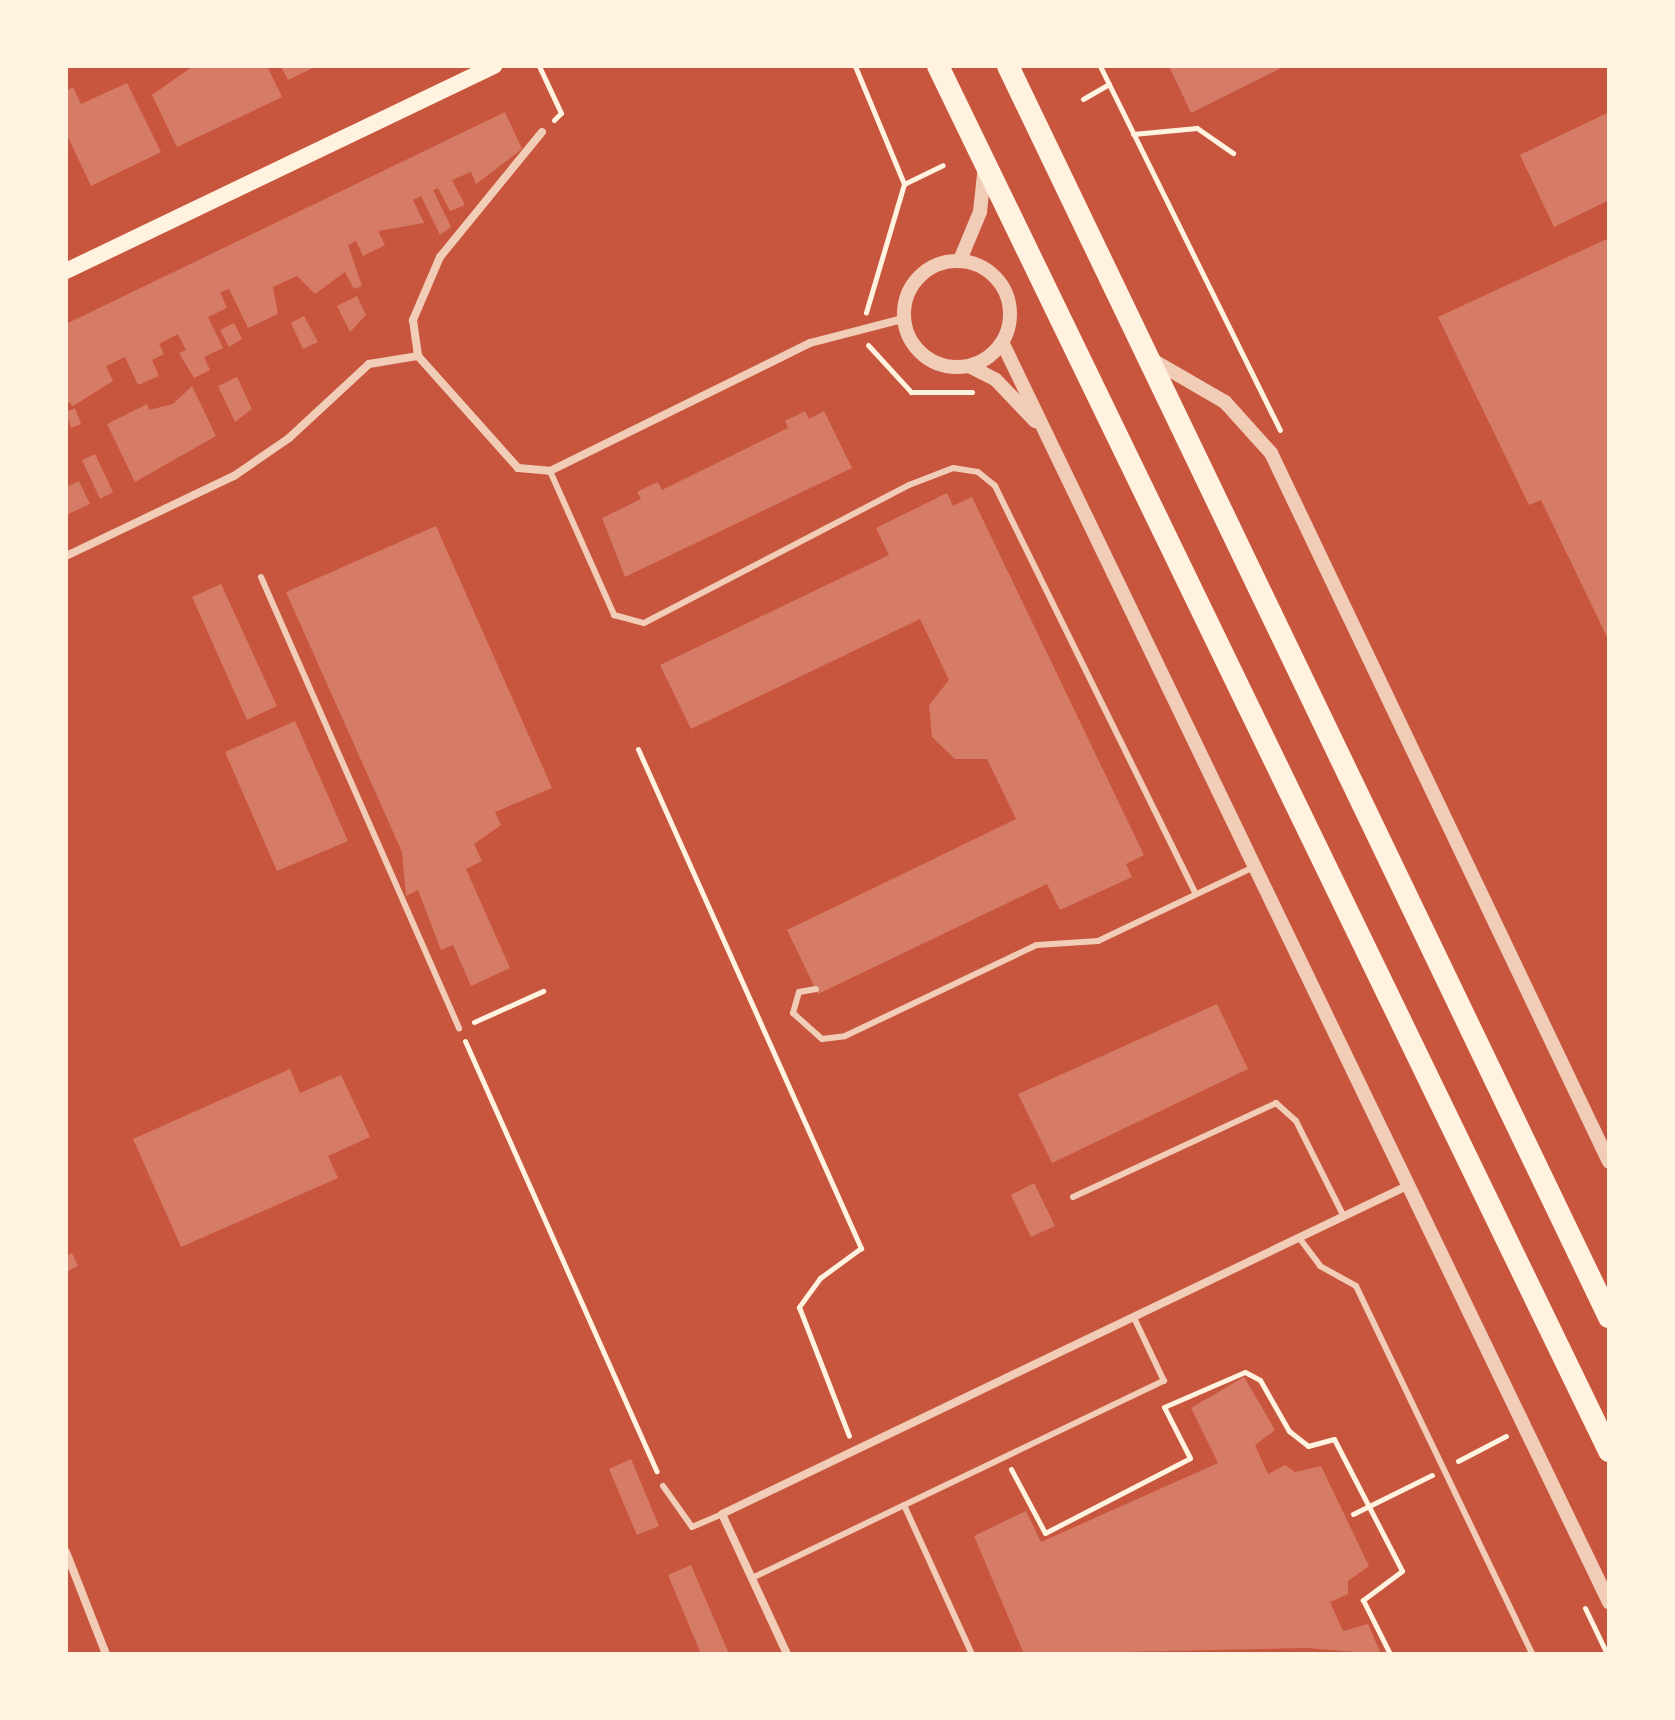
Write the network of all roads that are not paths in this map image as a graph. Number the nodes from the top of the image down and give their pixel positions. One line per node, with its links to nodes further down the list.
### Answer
1 (494, 66): 7 (main road)
2 (938, 66): 5 (highway)
3 (1008, 66): 11 (highway)
4 (542, 132): 10 (street)
5 (985, 161): 6 (street); 28 (highway)
6 (960, 260): 8 (street); 9 (street)
7 (66, 271)
8 (902, 319): 12 (street); 14 (street)
9 (1002, 342): 12 (street); 13 (street)
10 (418, 356): 14 (street); 15 (street)
11 (1145, 357): 21 (street); 26 (highway)
12 (969, 366): 13 (street)
13 (1044, 431): 17 (street)
14 (550, 471): 18 (lane)
15 (66, 556)
16 (261, 577): 20 (lane)
17 (1255, 866): 18 (lane); 22 (street)
18 (1194, 891): 19 (lane)
19 (816, 989)
20 (459, 1029)
21 (1609, 1162)
22 (1409, 1185): 24 (street); 34 (street)
23 (1073, 1197): 24 (lane)
24 (1344, 1217): 25 (street)
25 (1300, 1239): 27 (street); 38 (lane)
26 (1609, 1317)
27 (1135, 1320): 30 (lane); 31 (street)
28 (1609, 1451)
29 (663, 1486): 31 (lane)
30 (904, 1505): 33 (lane); 37 (lane)
31 (722, 1514): 33 (street)
32 (66, 1552): 35 (street)
33 (752, 1578): 36 (street)
34 (1609, 1602)
35 (106, 1654)
36 (787, 1654)
37 (972, 1654)
38 (1532, 1654)

